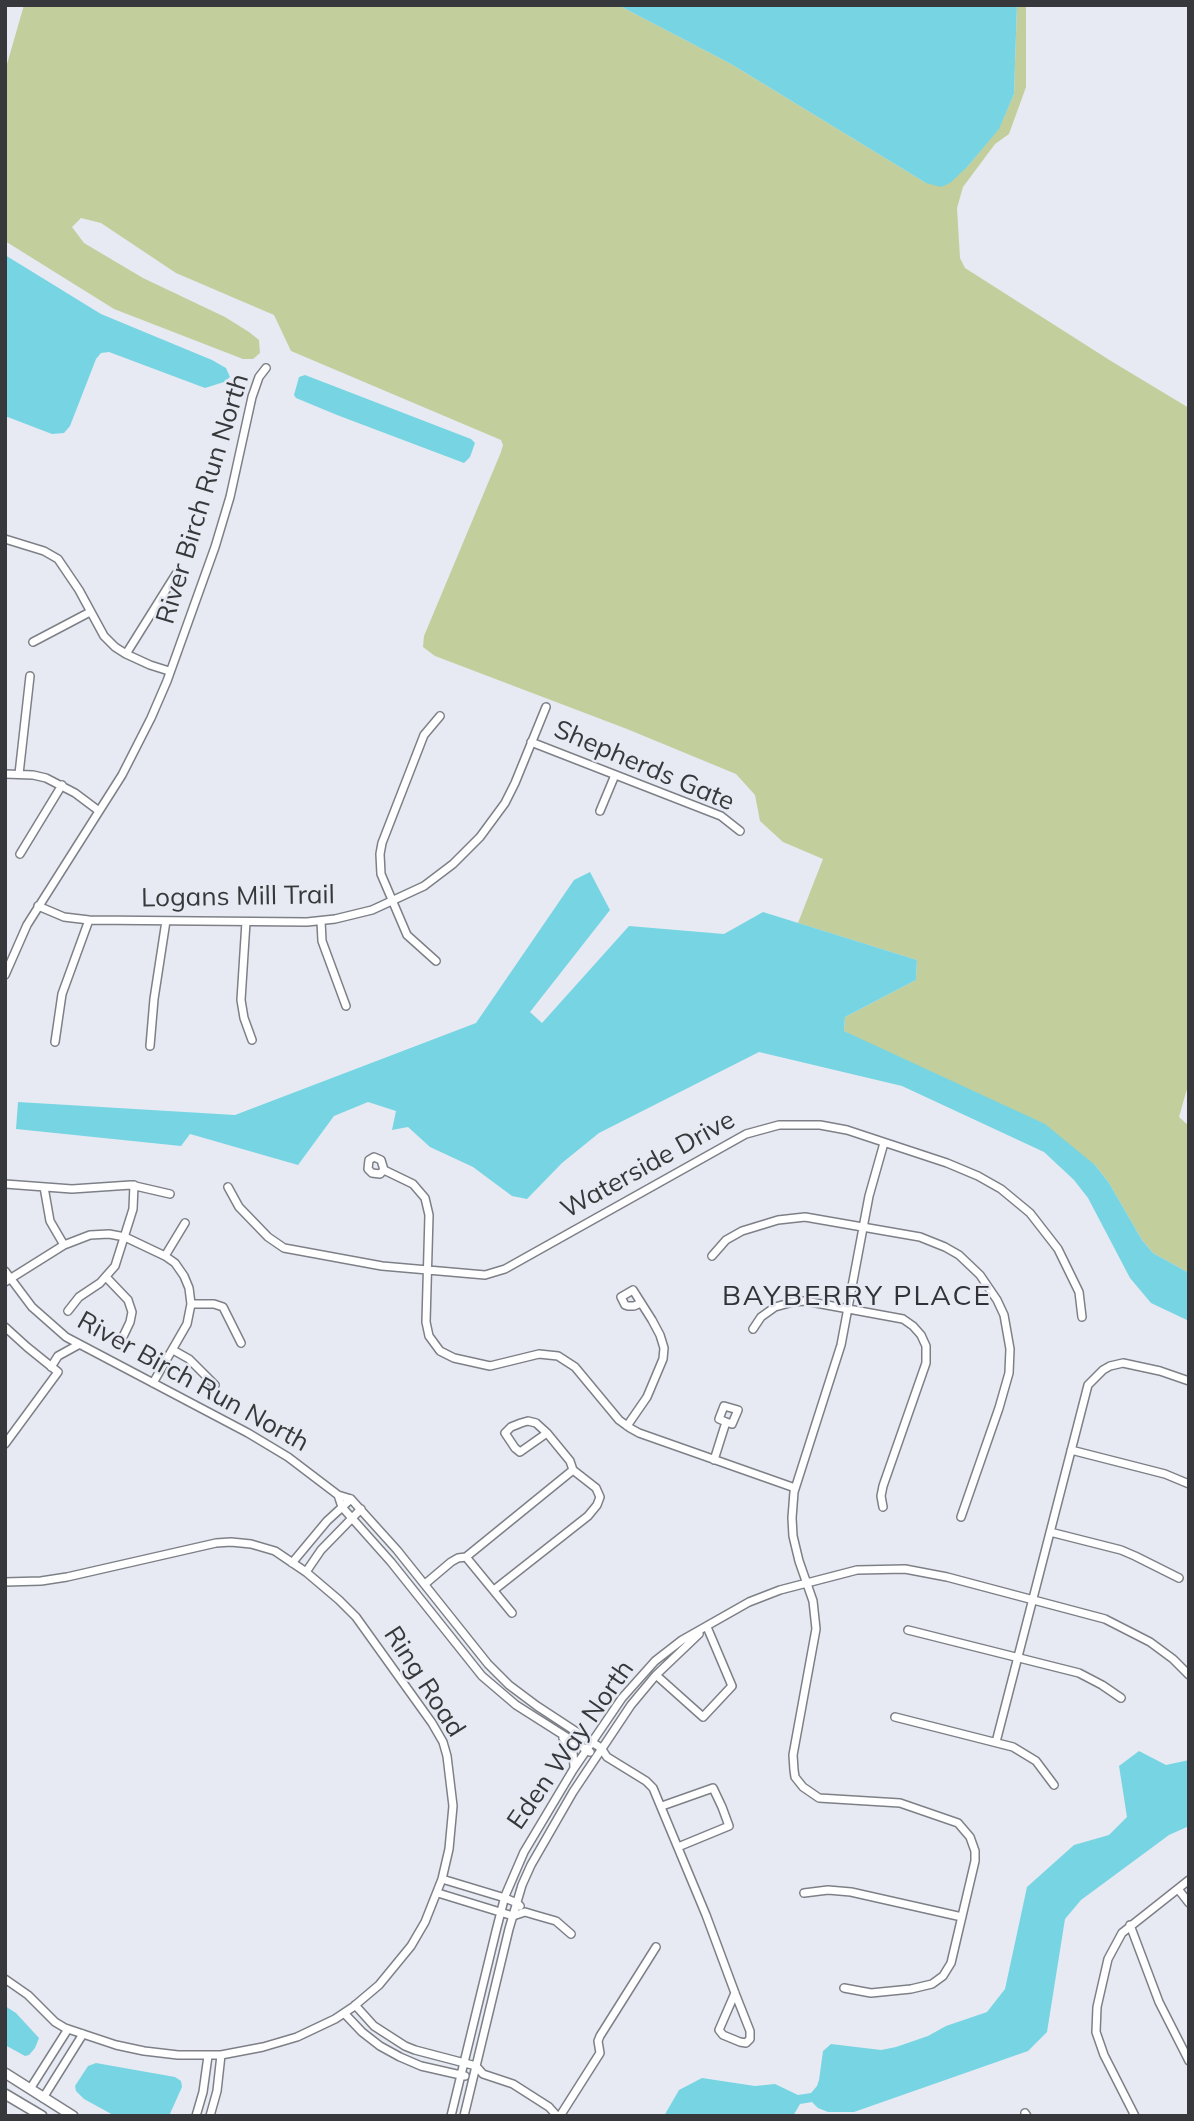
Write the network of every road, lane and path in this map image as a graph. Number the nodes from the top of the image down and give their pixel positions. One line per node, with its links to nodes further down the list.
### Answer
1 (266, 368): 7 (street, River Birch Run North)
2 (5, 539): 4 (street)
3 (176, 574): 6 (street)
4 (90, 612): 5 (street); 6 (street)
5 (33, 642)
6 (126, 654): 7 (street)
7 (169, 671): 16 (street, River Birch Run North)
8 (30, 676): 13 (street)
9 (546, 707): 11 (street, Logans Mill Trail)
10 (439, 716): 20 (street)
11 (531, 742): 14 (street, Shepherds Gate); 20 (street, Logans Mill Trail)
12 (5, 774): 13 (street)
13 (19, 774): 15 (street)
14 (615, 775): 17 (street); 18 (street, Shepherds Gate)
15 (62, 785): 16 (street); 19 (street)
16 (99, 811): 21 (street, River Birch Run North)
17 (600, 811)
18 (740, 831)
19 (20, 854)
20 (393, 901): 24 (street, Logans Mill Trail); 26 (street)
21 (38, 906): 22 (street, Logans Mill Trail); 27 (street, River Birch Run North)
22 (89, 920): 23 (street, Logans Mill Trail); 30 (street)
23 (166, 920): 25 (street, Logans Mill Trail); 31 (street)
24 (321, 921): 25 (street, Logans Mill Trail); 28 (street)
25 (246, 922): 29 (street)
26 (436, 961)
27 (5, 975)
28 (346, 1006)
29 (252, 1040)
30 (55, 1042)
31 (150, 1046)
32 (884, 1143): 40 (street); 46 (street, Waterside Drive); 53 (street, Waterside Drive)
33 (384, 1170): 46 (street)
34 (5, 1184): 36 (street)
35 (134, 1185): 36 (street); 38 (street); 41 (street)
36 (44, 1187): 42 (street)
37 (228, 1187): 46 (street, Waterside Drive)
38 (170, 1194)
39 (185, 1223): 43 (street)
40 (863, 1227): 44 (street); 51 (street); 78 (street)
41 (125, 1237): 42 (street); 43 (street); 47 (street)
42 (64, 1245): 48 (street)
43 (165, 1256): 50 (street)
44 (712, 1256)
45 (5, 1271): 48 (street, River Birch Run North)
46 (427, 1271): 65 (street)
47 (106, 1277): 52 (street); 56 (street)
48 (8, 1281): 58 (street, River Birch Run North)
49 (641, 1303): 65 (street)
50 (191, 1304): 57 (street); 59 (street)
51 (849, 1309): 55 (street); 72 (street); 76 (street)
52 (68, 1311)
53 (1082, 1317)
54 (5, 1327): 60 (street)
55 (753, 1329)
56 (120, 1343)
57 (241, 1343)
58 (78, 1345): 60 (street); 62 (street, River Birch Run North)
59 (173, 1350): 62 (street); 63 (street)
60 (51, 1367): 67 (street)
61 (1189, 1381): 68 (street)
62 (153, 1383): 73 (street, River Birch Run North)
63 (215, 1385)
64 (726, 1422): 69 (street)
65 (627, 1426): 69 (street)
66 (547, 1433): 66 (street); 70 (street)
67 (5, 1444)
68 (1071, 1450): 71 (street); 80 (street)
69 (714, 1460): 72 (street)
70 (573, 1470): 81 (street); 88 (street)
71 (1189, 1484)
72 (795, 1488): 86 (street)
73 (338, 1495): 74 (street, River Birch Run North); 75 (street)
74 (351, 1499): 75 (street); 77 (street, River Birch Run North)
75 (342, 1507): 79 (street); 82 (street)
76 (883, 1507)
77 (361, 1509): 79 (street); 87 (street, River Birch Run North)
78 (961, 1517)
79 (351, 1518): 83 (street); 98 (street)
80 (1050, 1532): 84 (street); 89 (street)
81 (466, 1558): 87 (street); 88 (street)
82 (292, 1563): 83 (street, Ring Road); 85 (street, Ring Road)
83 (306, 1572): 107 (street, Ring Road)
84 (1179, 1578)
85 (5, 1582)
86 (806, 1582): 89 (street, Eden Way North); 91 (street, Eden Way North); 118 (street)
87 (425, 1584): 99 (street, River Birch Run North)
88 (494, 1590): 90 (street)
89 (1033, 1599): 93 (street); 95 (street, Eden Way North)
90 (512, 1613)
91 (707, 1626): 94 (street, Eden Way North); 94 (street); 99 (street, Eden Way North)
92 (908, 1630): 93 (street)
93 (1018, 1657): 96 (street); 100 (street)
94 (656, 1675): 102 (street, Eden Way North)
95 (1189, 1675)
96 (1121, 1698)
97 (895, 1717): 100 (street)
98 (553, 1728): 101 (street); 103 (street)
99 (592, 1742): 101 (street, Eden Way North); 102 (street, River Birch Run North)
100 (996, 1742): 104 (street)
101 (587, 1750): 102 (street); 103 (street, Eden Way North)
102 (599, 1752): 105 (street); 113 (street, Eden Way North)
103 (574, 1767): 112 (street, Eden Way North)
104 (1054, 1785)
105 (662, 1806): 106 (street); 106 (street)
106 (678, 1847): 124 (street)
107 (442, 1880): 111 (street, Ring Road); 112 (street)
108 (1189, 1880): 109 (street)
109 (1178, 1888): 114 (street); 119 (street)
110 (804, 1892): 118 (street)
111 (438, 1893): 115 (street); 125 (street, Ring Road)
112 (505, 1898): 113 (street); 115 (street, Eden Way North)
113 (517, 1903): 116 (street); 117 (street, Eden Way North)
114 (1189, 1903)
115 (501, 1912): 117 (street); 132 (street, Eden Way North)
116 (525, 1912): 117 (street); 120 (street)
117 (513, 1916): 133 (street, Eden Way North)
118 (962, 1917): 123 (street)
119 (1130, 1925): 131 (street); 148 (street)
120 (571, 1934)
121 (656, 1947): 147 (street)
122 (5, 1979): 127 (street, Ring Road)
123 (844, 1988)
124 (735, 1993): 124 (street)
125 (355, 2005): 126 (street, Ring Road); 132 (street)
126 (345, 2013): 130 (street, Ring Road); 136 (street)
127 (68, 2029): 128 (street, Ring Road); 138 (street)
128 (83, 2034): 129 (street, Ring Road); 140 (street)
129 (208, 2056): 130 (street, Ring Road); 143 (street)
130 (221, 2056): 144 (street)
131 (1189, 2061)
132 (464, 2063): 133 (street); 136 (street, Eden Way North)
133 (476, 2066): 135 (street); 137 (street, Eden Way North)
134 (5, 2073): 138 (main road)
135 (483, 2074): 137 (street); 147 (street)
136 (461, 2075): 137 (street); 145 (street, Eden Way North)
137 (473, 2078): 146 (street, Eden Way North)
138 (30, 2089): 140 (main road)
139 (5, 2094): 141 (main road)
140 (43, 2098): 142 (main road)
141 (42, 2116)
142 (73, 2116)
143 (196, 2116)
144 (210, 2116)
145 (451, 2116)
146 (464, 2116)
147 (559, 2116)
148 (1135, 2116)

